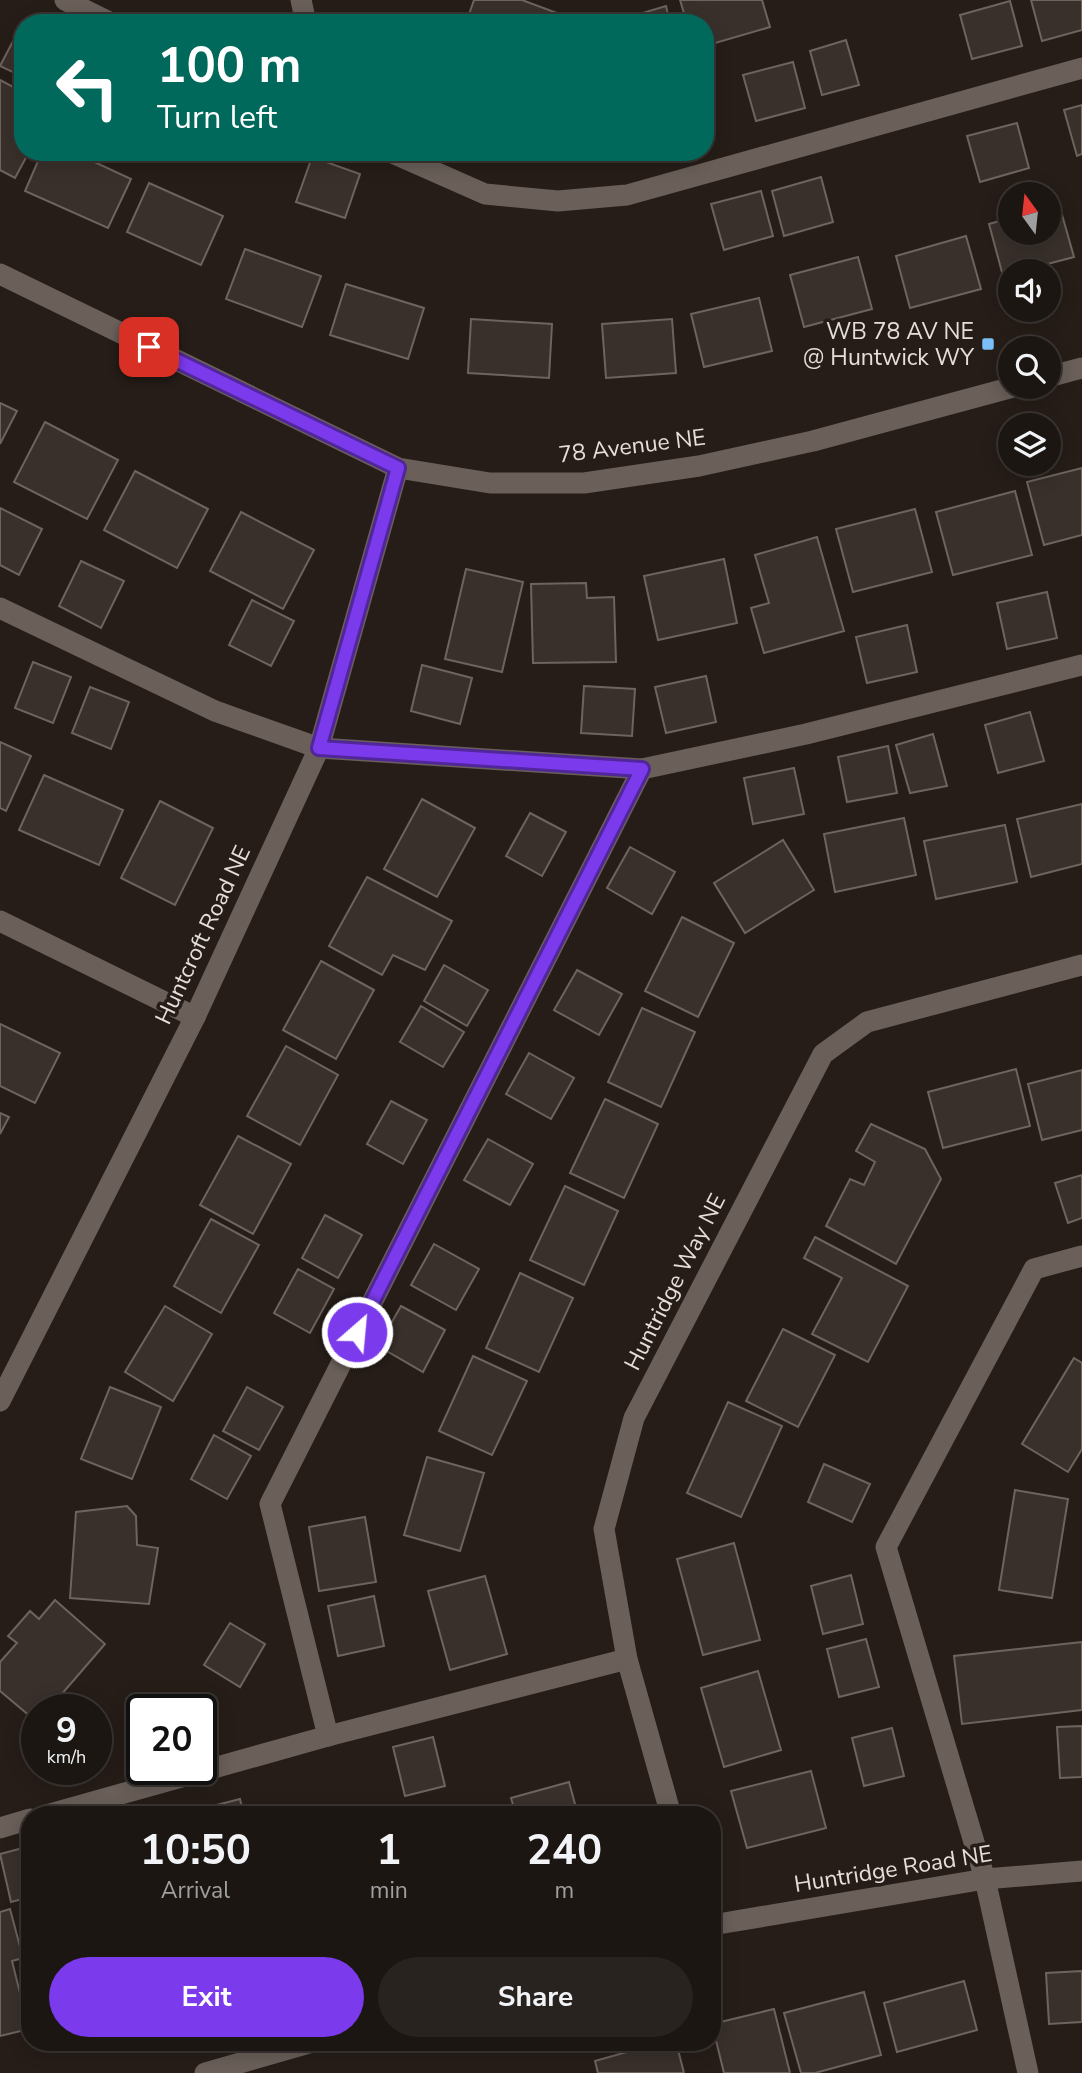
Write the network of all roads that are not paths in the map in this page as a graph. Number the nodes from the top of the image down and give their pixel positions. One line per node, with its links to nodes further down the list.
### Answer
1 (65, 0): 2 (street)
2 (93, 14)
3 (1082, 68): 4 (street)
4 (410, 161)
5 (0, 274): 9 (street, 78 Avenue NE)
6 (1082, 368): 7 (street)
7 (1061, 374)
8 (998, 391): 9 (street, 78 Avenue NE)
9 (398, 468): 12 (street, Huntcroft Road NE)
10 (0, 608): 12 (street)
11 (1082, 665): 13 (street)
12 (319, 748): 13 (street); 16 (street, Huntcroft Road NE)
13 (642, 769): 20 (street)
14 (0, 921): 16 (street)
15 (1082, 965): 19 (street, Huntridge Way NE)
16 (195, 1017): 18 (street, Huntcroft Road NE)
17 (1082, 1256): 26 (street)
18 (0, 1401)
19 (626, 1658): 20 (street); 22 (street, Huntridge Way NE)
20 (328, 1736): 21 (street)
21 (78, 1806)
22 (668, 1806)
23 (21, 1822): 24 (street)
24 (0, 1828)
25 (1082, 1871): 26 (street, Huntridge Road NE)
26 (985, 1879): 27 (street, Huntridge Road NE); 31 (street)
27 (721, 1923)
28 (286, 2051): 29 (street)
29 (228, 2070): 30 (street)
30 (205, 2073)
31 (1028, 2073)

